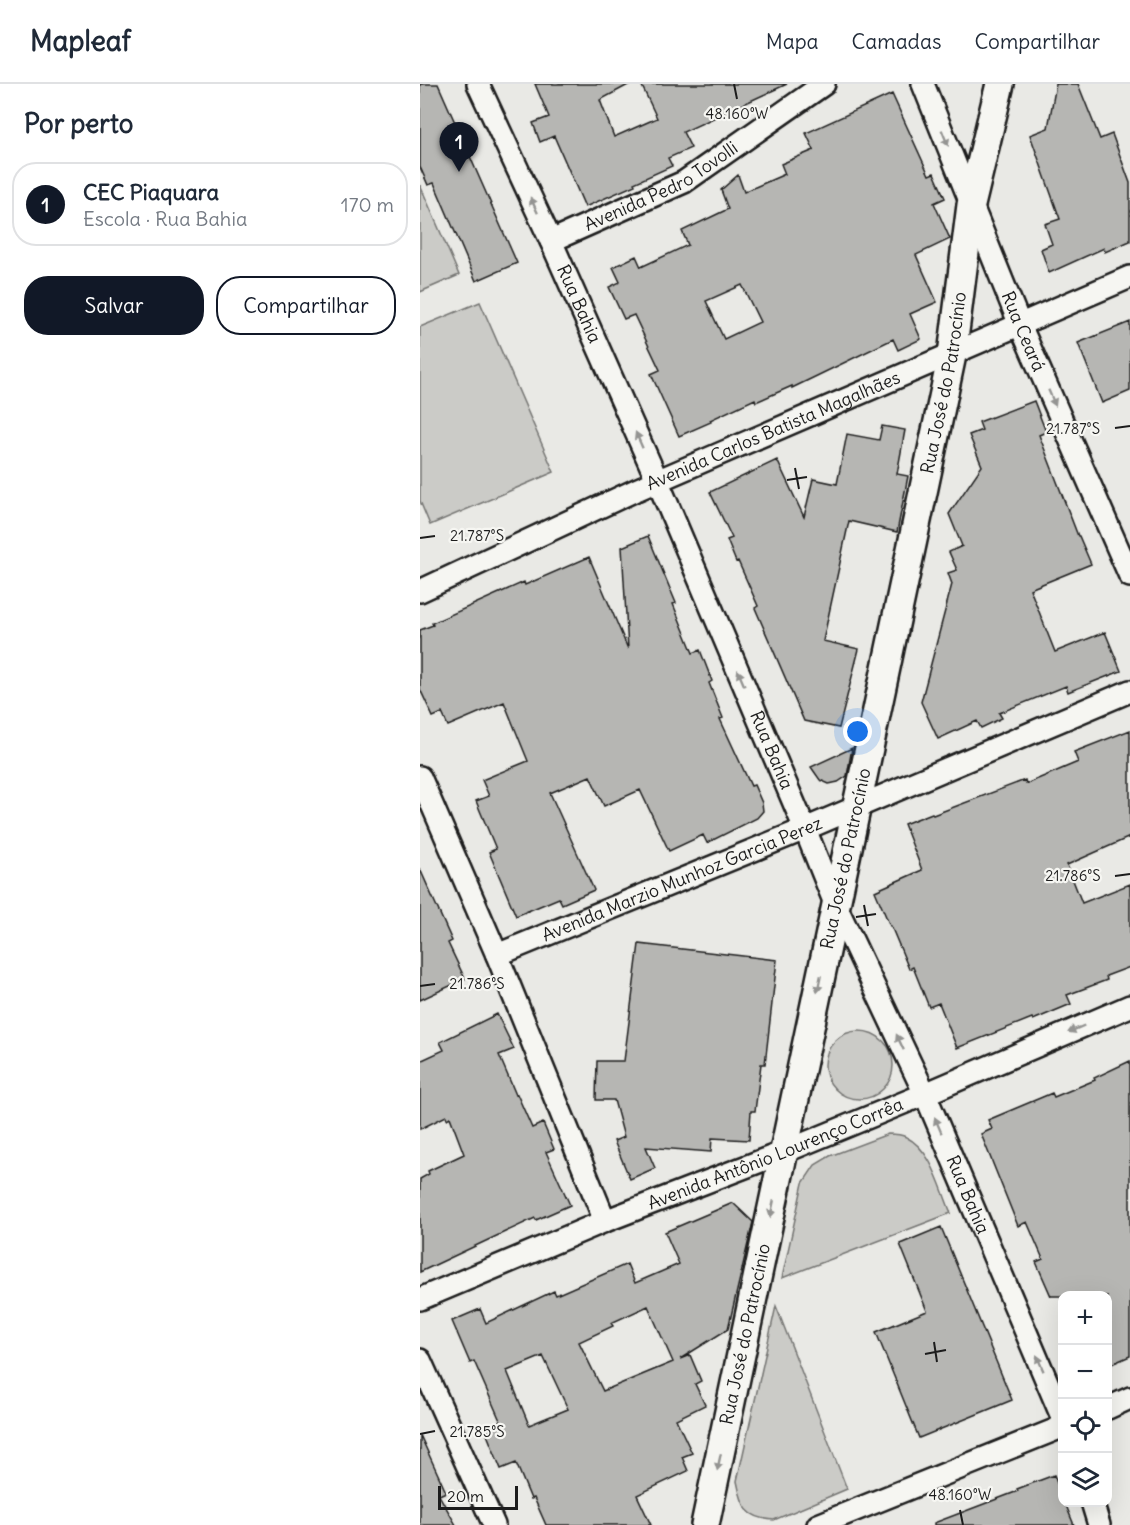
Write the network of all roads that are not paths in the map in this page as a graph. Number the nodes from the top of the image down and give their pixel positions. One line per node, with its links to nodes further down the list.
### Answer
1 (478, 84): 6 (street, Rua Bahia, one-way to 1)
2 (824, 84): 6 (street, Avenida Pedro Tovolli)
3 (923, 84): 5 (street, Rua Ceará, one-way to 5)
4 (1000, 84): 5 (street, Rua José do Patrocínio)
5 (971, 205): 8 (street, Rua Ceará); 9 (street, Rua José do Patrocínio)
6 (551, 241): 10 (street, Rua Bahia, one-way to 6)
7 (1130, 277): 8 (street, Avenida Carlos Batista Magalhães)
8 (1020, 325): 9 (street, Avenida Carlos Batista Magalhães); 11 (street, Rua Ceará, one-way to 11)
9 (952, 355): 10 (street, Avenida Carlos Batista Magalhães); 15 (street, Rua José do Patrocínio)
10 (658, 482): 12 (street, Avenida Carlos Batista Magalhães); 16 (street, Rua Bahia, one-way to 10)
11 (1130, 576)
12 (420, 591)
13 (1130, 691): 15 (street, Avenida Marzio Munhoz Garcia Perez)
14 (420, 777): 18 (street)
15 (857, 806): 16 (street, Avenida Marzio Munhoz Garcia Perez); 17 (street, Rua José do Patrocínio)
16 (806, 829): 17 (street, Rua Bahia); 18 (street, Avenida Marzio Munhoz Garcia Perez)
17 (836, 906): 20 (street, Rua Bahia, one-way to 17); 21 (street, Rua José do Patrocínio, one-way to 21)
18 (497, 956): 22 (street)
19 (1130, 1006): 20 (street, Avenida Antônio Lourenço Corrêa, one-way to 20)
20 (925, 1094): 21 (street, Avenida Antônio Lourenço Corrêa); 27 (street, Rua Bahia, one-way to 20)
21 (784, 1152): 22 (street, Avenida Antônio Lourenço Corrêa); 31 (street, Rua José do Patrocínio, one-way to 31)
22 (605, 1221): 23 (street, Avenida Antônio Lourenço Corrêa)
23 (420, 1299)
24 (420, 1360): 30 (street)
25 (1130, 1398): 26 (street)
26 (1112, 1406)
27 (1058, 1408)
28 (1058, 1429): 32 (street)
29 (1093, 1507): 33 (street)
30 (494, 1525)
31 (705, 1525)
32 (818, 1525)
33 (1099, 1525)

